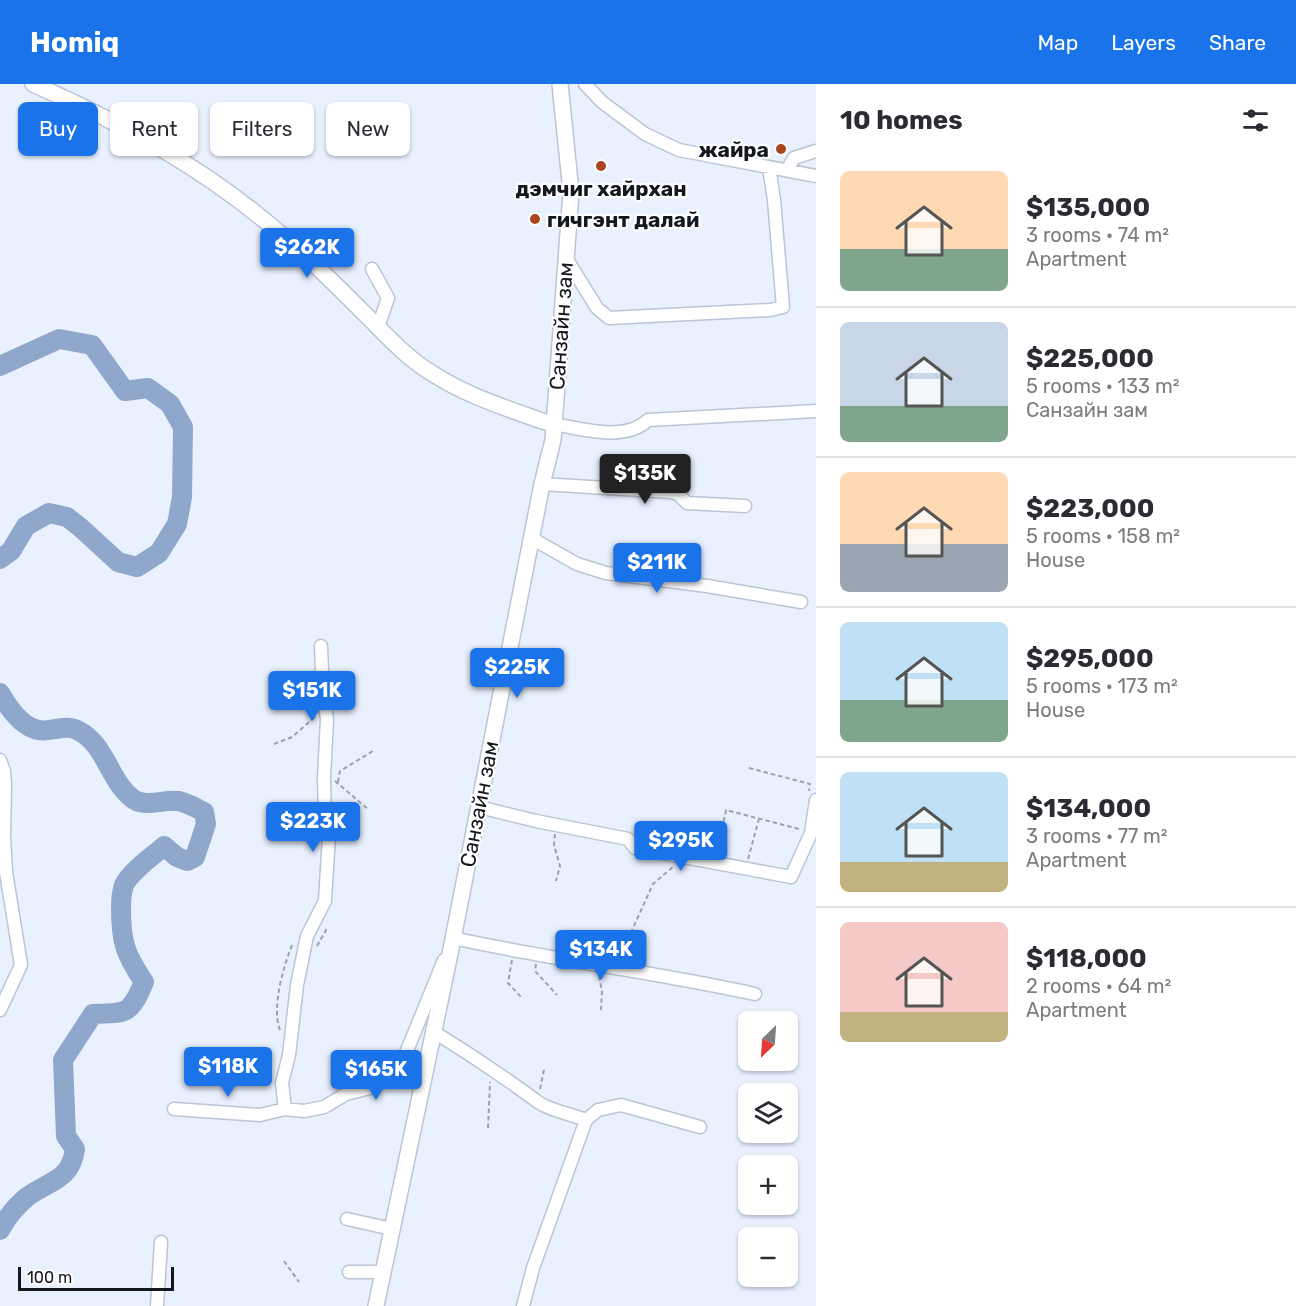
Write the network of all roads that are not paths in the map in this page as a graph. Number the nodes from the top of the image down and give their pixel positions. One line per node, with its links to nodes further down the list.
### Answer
1 (33, 84): 10 (main road)
2 (560, 84): 8 (main road, Санзайн зам)
3 (585, 84): 5 (street)
4 (816, 151): 6 (street)
5 (769, 167): 6 (street); 8 (street)
6 (787, 170): 7 (street)
7 (816, 176)
8 (566, 258): 12 (main road, Санзайн зам)
9 (372, 269): 10 (street)
10 (378, 327): 12 (main road)
11 (816, 411): 12 (street)
12 (554, 424): 13 (main road, Санзайн зам)
13 (542, 483): 14 (street); 15 (main road, Санзайн зам)
14 (745, 506)
15 (531, 538): 16 (street); 20 (main road, Санзайн зам)
16 (801, 602)
17 (321, 646): 26 (street)
18 (0, 760): 23 (street)
19 (812, 798): 20 (street)
20 (479, 807): 21 (main road, Санзайн зам)
21 (452, 943): 22 (street); 24 (main road, Санзайн зам); 26 (street)
22 (755, 993)
23 (0, 1010)
24 (434, 1032): 27 (street); 30 (main road, Санзайн зам)
25 (174, 1109): 26 (street)
26 (285, 1109)
27 (586, 1120): 28 (street); 36 (street)
28 (700, 1127)
29 (346, 1219): 30 (street)
30 (392, 1229): 33 (main road, Санзайн зам)
31 (162, 1242): 34 (street)
32 (349, 1272): 33 (street)
33 (383, 1272): 35 (main road, Санзайн зам)
34 (157, 1306)
35 (376, 1306)
36 (523, 1306)

